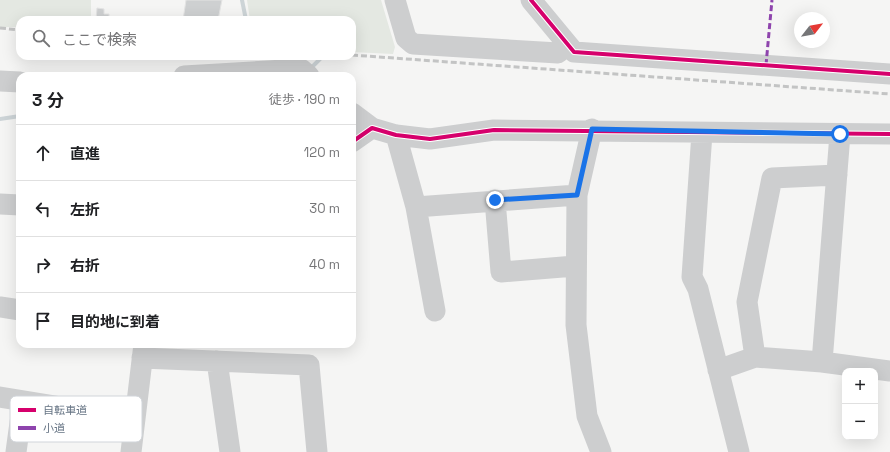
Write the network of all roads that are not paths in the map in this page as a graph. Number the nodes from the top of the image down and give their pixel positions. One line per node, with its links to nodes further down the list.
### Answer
1 (395, 0): 3 (street)
2 (531, 0): 3 (street)
3 (568, 45): 4 (street)
4 (890, 74)
5 (0, 81): 6 (street)
6 (16, 82)
7 (356, 116): 8 (street)
8 (372, 128): 13 (street); 14 (street)
9 (592, 129): 10 (street); 13 (street); 16 (street)
10 (702, 133): 11 (street); 29 (street)
11 (840, 134): 12 (street); 15 (street)
12 (890, 134)
13 (396, 135): 20 (street)
14 (356, 139)
15 (837, 175): 26 (street); 28 (street)
16 (577, 195): 17 (street); 21 (street)
17 (495, 200): 20 (street); 21 (street)
18 (0, 204): 19 (street)
19 (16, 205)
20 (416, 207): 24 (street)
21 (575, 266): 40 (street)
22 (0, 307): 23 (street)
23 (16, 309)
24 (435, 311)
25 (143, 351): 27 (street); 31 (street)
26 (755, 357): 28 (street); 29 (street)
27 (217, 361): 38 (street); 39 (street)
28 (822, 362): 30 (street)
29 (718, 370): 41 (street)
30 (890, 371)
31 (138, 396)
32 (0, 397): 33 (street)
33 (10, 399)
34 (17, 442): 36 (street)
35 (132, 442): 37 (street)
36 (16, 452)
37 (131, 452)
38 (230, 452)
39 (317, 452)
40 (601, 452)
41 (739, 452)

